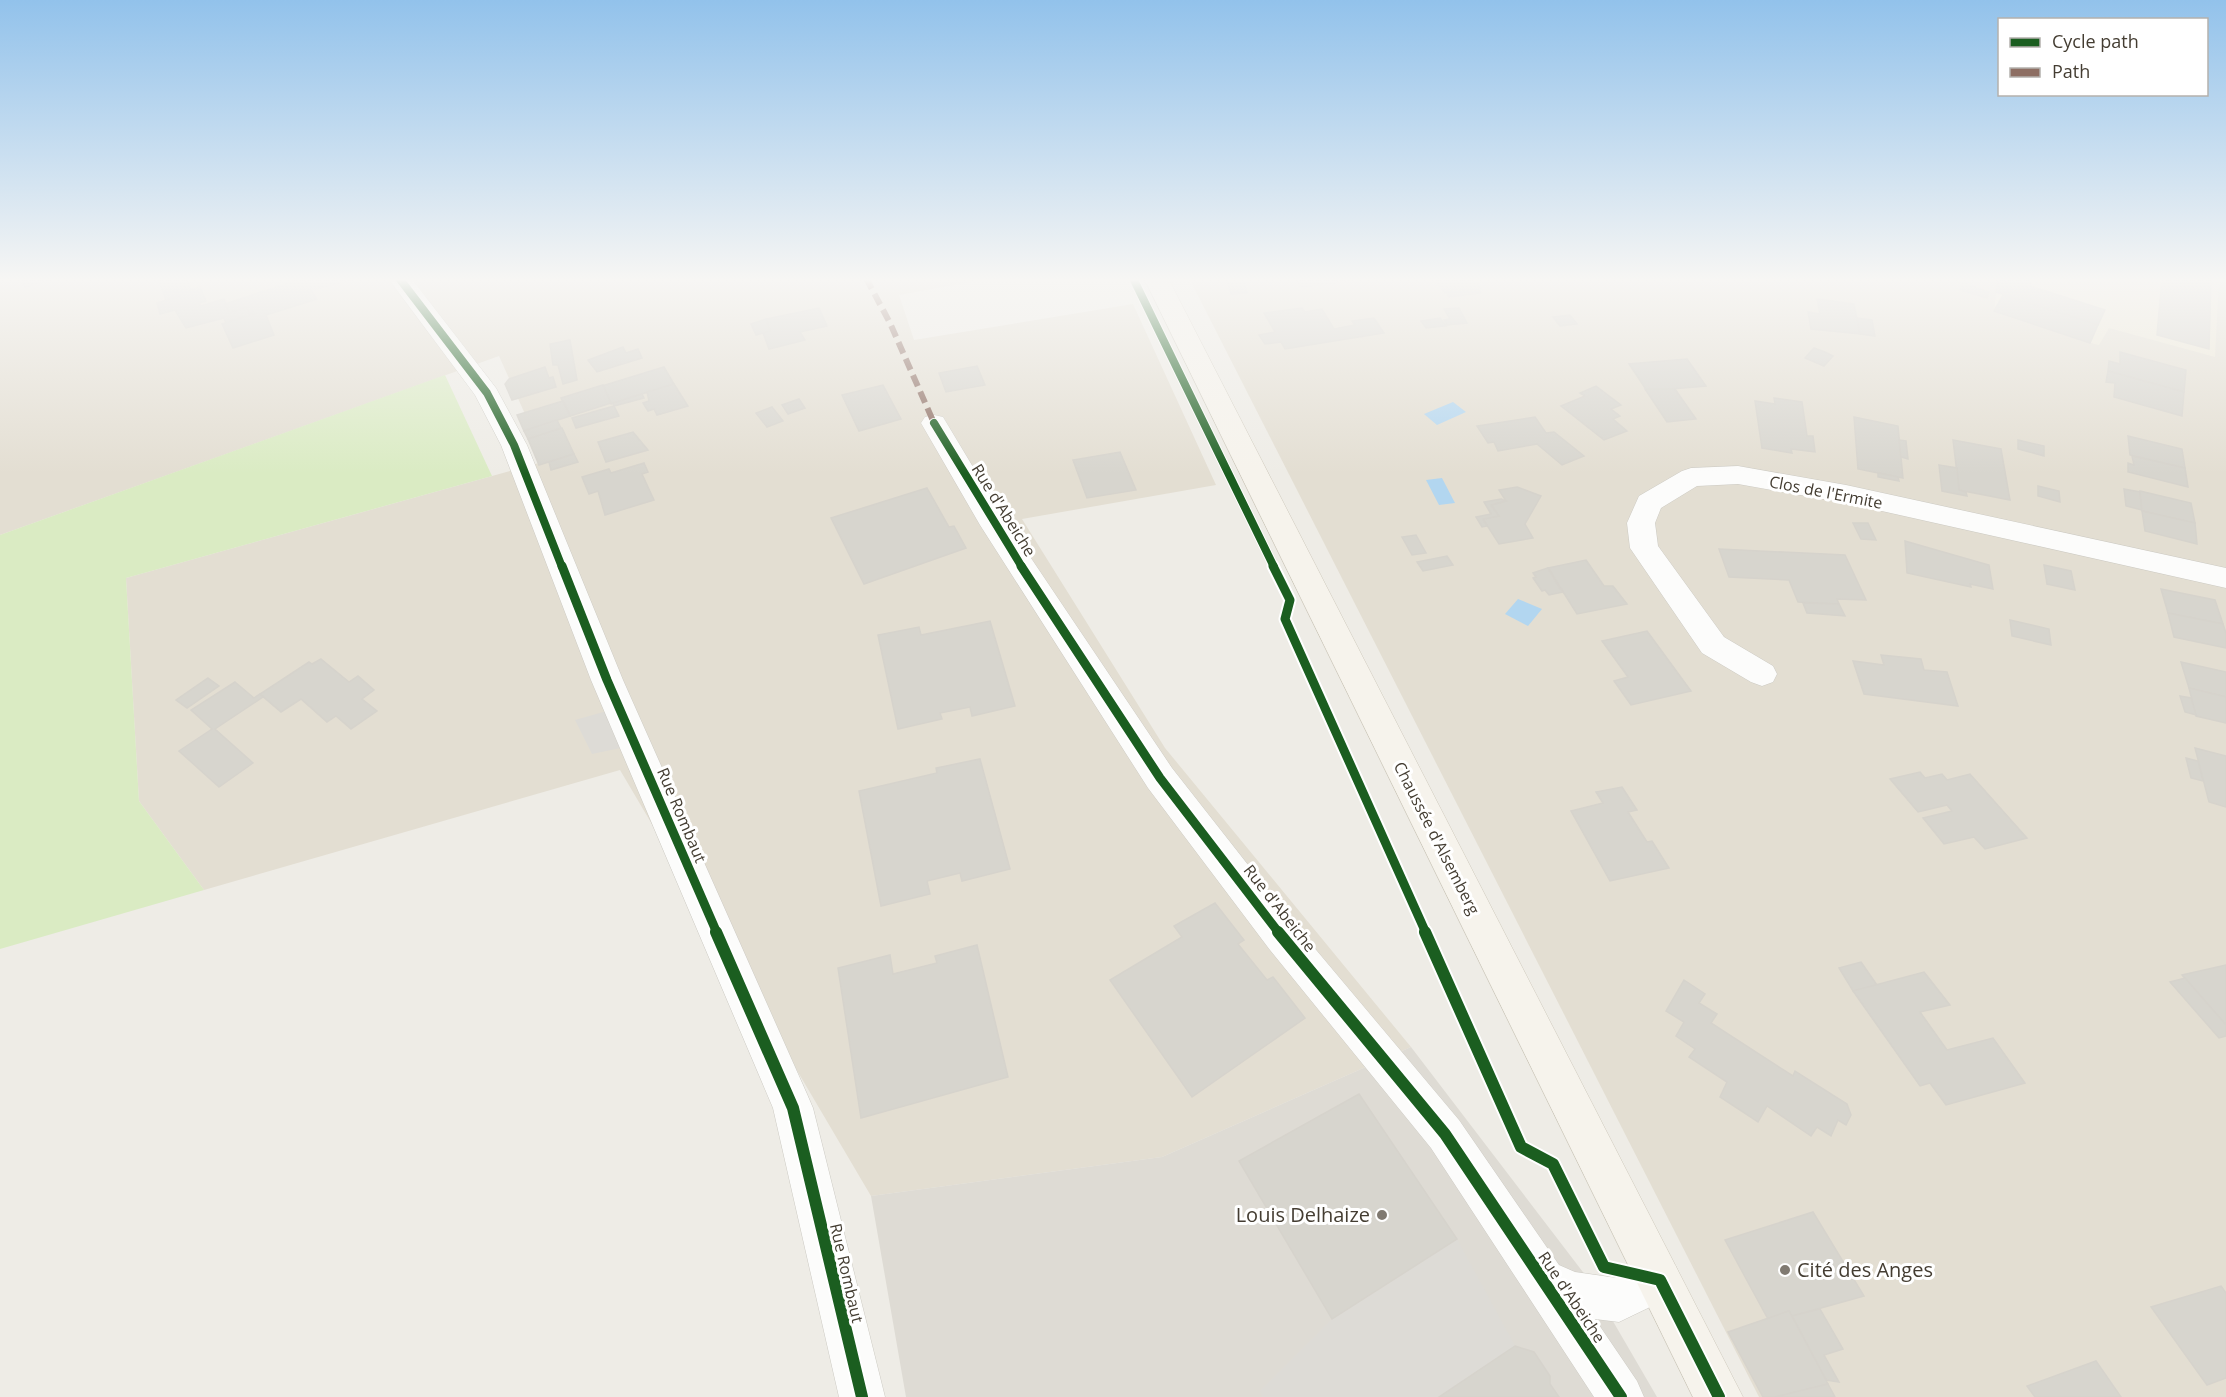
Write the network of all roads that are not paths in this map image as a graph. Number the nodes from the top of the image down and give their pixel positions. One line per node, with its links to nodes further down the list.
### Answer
1 (449, 343): 8 (street, Rue Rombaut)
2 (1189, 343): 6 (main road, Chaussée d'Alsemberg)
3 (934, 423): 7 (street, Rue d'Abeiche)
4 (2226, 578): 5 (street, Clos de l'Ermite)
5 (1762, 674)
6 (1660, 1280): 7 (street, Rue d'Abeiche); 10 (main road, Chaussée d'Alsemberg)
7 (1543, 1281): 9 (street, Rue d'Abeiche)
8 (862, 1397)
9 (1621, 1397)
10 (1719, 1397)

